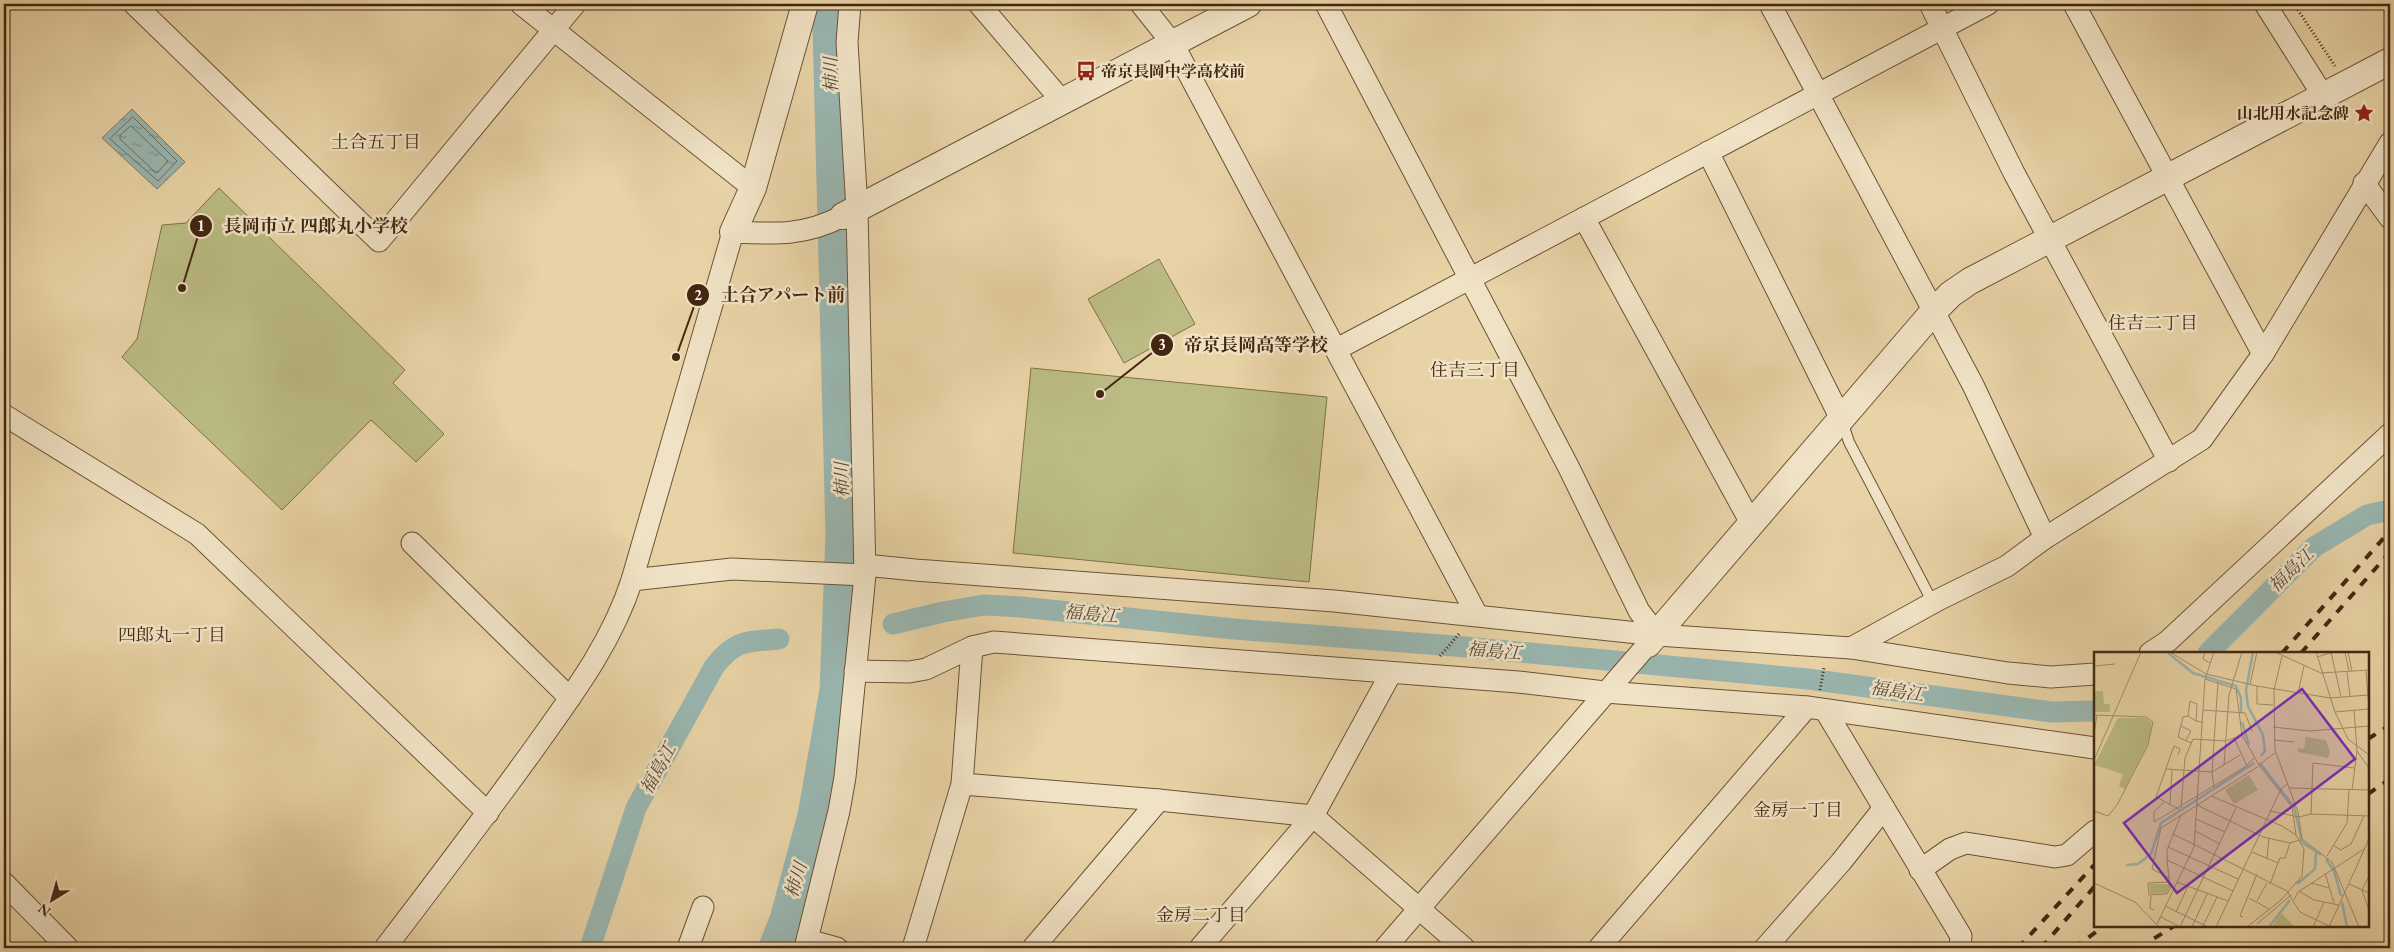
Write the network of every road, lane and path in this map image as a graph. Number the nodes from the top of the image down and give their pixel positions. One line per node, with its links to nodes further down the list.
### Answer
1 (134, 4): 17 (street)
2 (521, 4): 17 (street)
3 (575, 4): 17 (street)
4 (805, 4): 27 (street)
5 (850, 4): 28 (street)
6 (979, 4): 22 (street)
7 (1141, 4): 18 (street)
8 (1248, 4): 18 (street)
9 (1326, 4): 33 (street)
10 (1770, 4): 21 (street)
11 (1930, 4): 16 (street)
12 (1988, 4): 16 (street)
13 (2074, 4): 25 (street)
14 (2265, 4): 20 (street)
15 (2294, 4): 20 (path)
16 (1943, 27): 21 (street); 32 (street)
17 (553, 30): 27 (street)
18 (1173, 44): 22 (street); 35 (street)
19 (2390, 61): 20 (street)
20 (2332, 93): 25 (street)
21 (1818, 94): 24 (street); 34 (street)
22 (1062, 102): 28 (street)
23 (2390, 144): 26 (street)
24 (1708, 152): 29 (street); 38 (street)
25 (2167, 179): 32 (street); 36 (street)
26 (2364, 183): 30 (street); 36 (street)
27 (753, 188): 31 (street)
28 (850, 212): 31 (street); 44 (street)
29 (1584, 218): 33 (street); 41 (street)
30 (2390, 218)
31 (733, 232): 45 (street)
32 (2050, 240): 34 (street); 40 (street)
33 (1470, 278): 35 (street); 49 (street)
34 (1933, 312): 38 (street); 42 (street)
35 (1337, 349): 47 (street)
36 (2263, 354): 40 (street)
37 (4, 415): 65 (street)
38 (1841, 419): 41 (street); 46 (lane)
39 (2390, 434): 52 (street)
40 (2169, 461): 42 (street)
41 (1751, 523): 49 (street)
42 (2045, 538): 46 (street)
43 (412, 543): 59 (street)
44 (863, 571): 45 (street); 47 (street); 55 (street)
45 (632, 580): 59 (street)
46 (1933, 603): 51 (street)
47 (1477, 615): 49 (street)
48 (1460, 632): 53 (path)
49 (1653, 640): 51 (street); 58 (street)
50 (972, 647): 55 (street); 56 (street); 62 (street)
51 (1851, 648): 57 (street)
52 (2152, 652)
53 (1435, 662)
54 (1825, 664): 60 (path)
55 (855, 671): 72 (street)
56 (1391, 674): 58 (street); 66 (street)
57 (2094, 674)
58 (1611, 686): 60 (street); 71 (street)
59 (570, 698): 65 (street)
60 (1817, 705): 61 (street); 64 (street); 82 (street)
61 (2094, 748)
62 (962, 784): 63 (street); 77 (street)
63 (1158, 800): 66 (street); 78 (street)
64 (1884, 808): 68 (street); 83 (street)
65 (488, 812): 74 (street)
66 (1313, 816): 71 (street); 79 (street)
67 (2094, 832): 68 (street)
68 (1920, 870): 84 (street)
69 (4, 884): 73 (street)
70 (702, 907): 75 (street)
71 (1420, 909): 80 (street); 81 (street)
72 (806, 944): 76 (street)
73 (60, 946)
74 (385, 948)
75 (688, 948)
76 (837, 948)
77 (913, 948)
78 (1033, 948)
79 (1200, 948)
80 (1385, 948)
81 (1464, 948)
82 (1599, 948)
83 (1766, 948)
84 (1960, 948)

